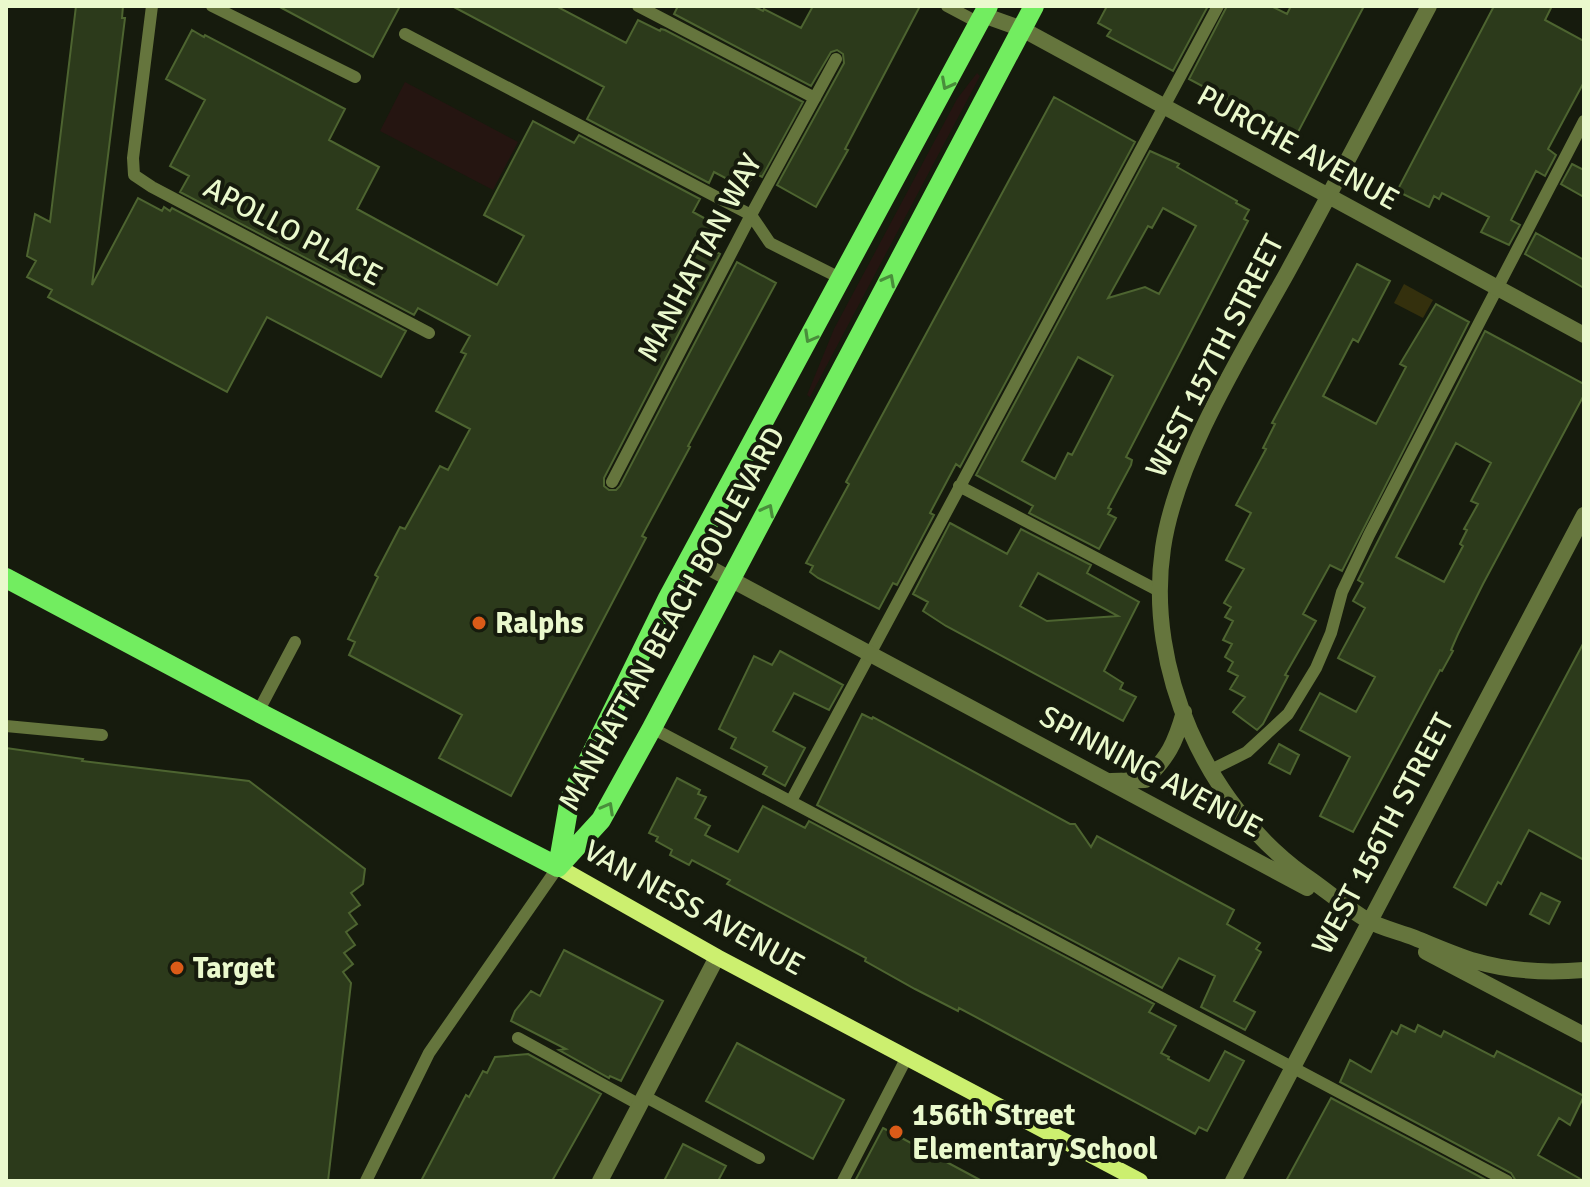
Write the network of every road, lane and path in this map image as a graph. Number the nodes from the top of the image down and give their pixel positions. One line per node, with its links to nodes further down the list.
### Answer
1 (152, 6): 20 (lane, APOLLO PLACE)
2 (212, 6): 12 (lane)
3 (638, 6): 13 (lane)
4 (947, 6): 8 (lane)
5 (1034, 6): 9 (main road, MANHATTAN BEACH BOULEVARD)
6 (1218, 6): 14 (lane)
7 (1429, 6): 16 (street, WEST 157TH STREET)
8 (983, 15): 9 (street, PURCHE AVENUE); 18 (main road, MANHATTAN BEACH BOULEVARD, one-way to 18)
9 (1022, 29): 14 (street, PURCHE AVENUE); 27 (main road, MANHATTAN BEACH BOULEVARD, one-way to 9)
10 (405, 34): 17 (lane)
11 (836, 59): 13 (lane, MANHATTAN WAY)
12 (355, 77)
13 (815, 98): 17 (lane, MANHATTAN WAY)
14 (1165, 106): 16 (street, PURCHE AVENUE); 23 (lane)
15 (1584, 121): 19 (lane)
16 (1329, 196): 19 (street, PURCHE AVENUE); 28 (street, WEST 157TH STREET)
17 (751, 215): 18 (lane); 22 (lane, MANHATTAN WAY)
18 (842, 279): 25 (main road, MANHATTAN BEACH BOULEVARD, one-way to 25)
19 (1497, 288): 21 (street, PURCHE AVENUE); 36 (lane)
20 (429, 333)
21 (1584, 335)
22 (612, 482)
23 (959, 486): 28 (lane); 30 (lane)
24 (1584, 515): 40 (street, WEST 156TH STREET)
25 (691, 558): 27 (street, SPINNING AVENUE); 39 (main road, MANHATTAN BEACH BOULEVARD)
26 (6, 578): 31 (main road, VAN NESS AVENUE)
27 (732, 579): 30 (street, SPINNING AVENUE); 34 (main road, MANHATTAN BEACH BOULEVARD)
28 (1159, 591): 32 (street, WEST 157TH STREET)
29 (295, 642): 31 (lane)
30 (870, 653): 37 (street, SPINNING AVENUE); 38 (lane)
31 (258, 712): 39 (main road, VAN NESS AVENUE)
32 (1184, 712): 36 (street, WEST 157TH STREET); 37 (street)
33 (6, 726): 35 (lane)
34 (652, 728): 38 (lane); 39 (main road, MANHATTAN BEACH BOULEVARD, one-way to 34)
35 (102, 735)
36 (1211, 770): 40 (street, WEST 157TH STREET)
37 (1110, 781): 40 (street, SPINNING AVENUE)
38 (791, 801): 46 (lane)
39 (558, 867): 41 (main road, VAN NESS AVENUE); 49 (lane)
40 (1368, 921): 42 (street); 43 (street, SPINNING AVENUE); 46 (street, WEST 156TH STREET)
41 (717, 957): 45 (main road, VAN NESS AVENUE); 47 (street)
42 (1584, 970)
43 (1584, 1035)
44 (518, 1038): 47 (lane)
45 (907, 1057): 51 (lane); 52 (main road, VAN NESS AVENUE)
46 (1293, 1066): 53 (street, WEST 156TH STREET); 54 (lane)
47 (642, 1100): 48 (lane); 50 (street)
48 (759, 1158)
49 (366, 1181)
50 (600, 1181)
51 (843, 1181)
52 (1140, 1181)
53 (1233, 1181)
54 (1507, 1181)

